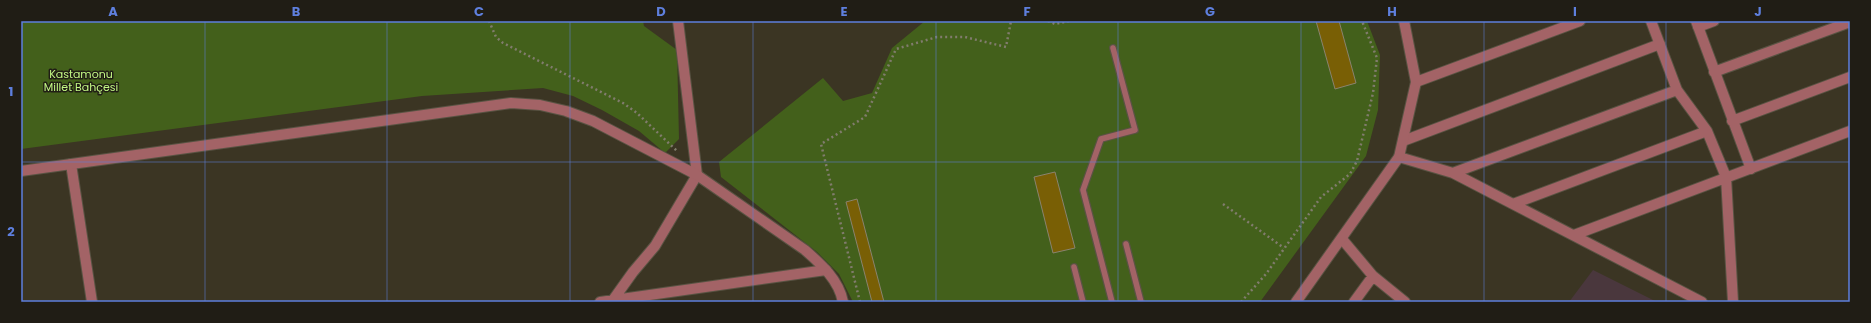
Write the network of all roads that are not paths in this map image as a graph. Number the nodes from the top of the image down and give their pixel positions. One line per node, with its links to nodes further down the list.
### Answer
1 (678, 21): 23 (street)
2 (1404, 21): 12 (street)
3 (1580, 21): 12 (street)
4 (1651, 21): 8 (street)
5 (1714, 21): 7 (street)
6 (1850, 22): 10 (street)
7 (1697, 24): 10 (street)
8 (1660, 44): 13 (street); 17 (street)
9 (1113, 48): 37 (lane)
10 (1714, 72): 14 (street)
11 (1850, 77): 14 (street)
12 (1416, 82): 17 (street)
13 (1677, 90): 15 (street); 22 (street)
14 (1732, 121): 20 (street)
15 (1707, 131): 24 (street); 25 (street)
16 (1850, 131): 20 (street)
17 (1403, 141): 18 (street)
18 (1399, 157): 22 (street); 27 (street)
19 (71, 164): 21 (street); 23 (street); 33 (street)
20 (1751, 170): 24 (street)
21 (21, 171)
22 (1453, 173): 25 (street)
23 (697, 175): 30 (street); 32 (street)
24 (1726, 177): 26 (street); 43 (street)
25 (1513, 204): 26 (street)
26 (1574, 235): 42 (street)
27 (1342, 239): 31 (street); 39 (street)
28 (1126, 244): 38 (lane)
29 (1074, 267): 36 (lane)
30 (826, 270): 32 (street); 35 (street)
31 (1373, 276): 40 (street); 41 (street)
32 (613, 300): 34 (street)
33 (92, 302)
34 (600, 302)
35 (843, 302)
36 (1083, 302)
37 (1112, 302)
38 (1141, 302)
39 (1296, 302)
40 (1354, 302)
41 (1406, 302)
42 (1702, 302)
43 (1733, 302)

